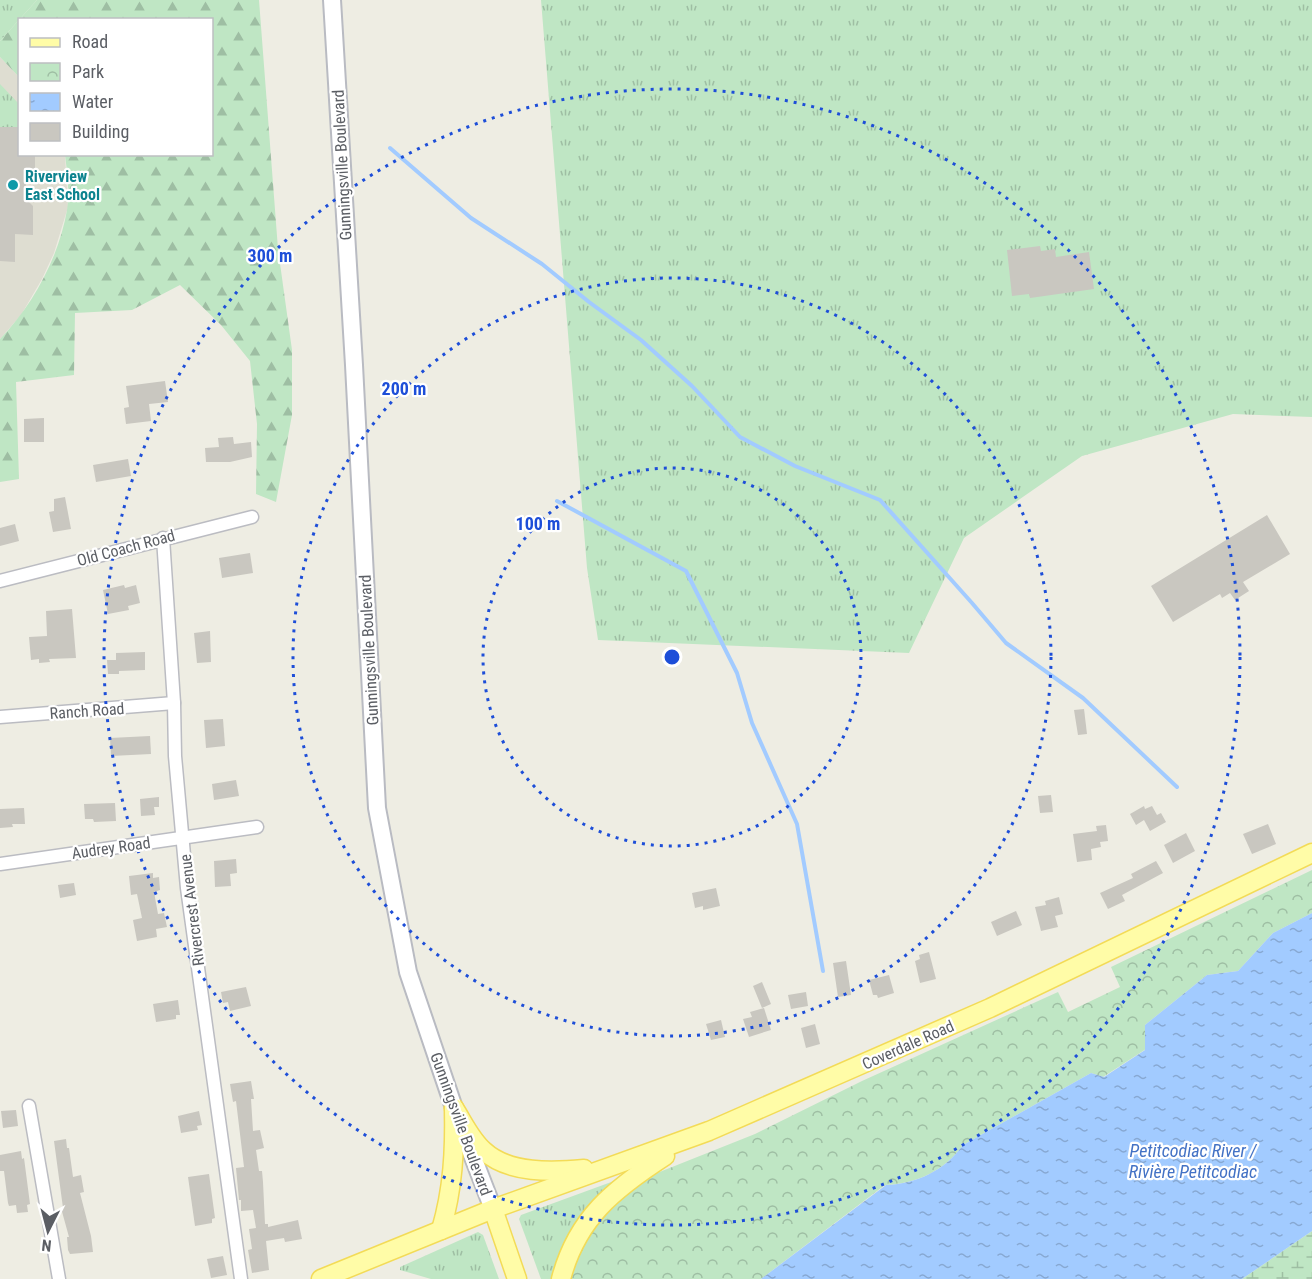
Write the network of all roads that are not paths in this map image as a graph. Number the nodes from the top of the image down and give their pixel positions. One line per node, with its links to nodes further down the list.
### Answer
1 (332, 0): 12 (main road, Gunningsville Boulevard)
2 (252, 517): 3 (street, Old Coach Road)
3 (163, 538): 4 (street, Old Coach Road); 5 (street, Rivercrest Avenue)
4 (0, 581)
5 (174, 703): 6 (street, Ranch Road); 8 (street, Rivercrest Avenue)
6 (0, 717)
7 (257, 827): 8 (street, Audrey Road)
8 (184, 838): 10 (street, Audrey Road); 18 (street, Rivercrest Avenue)
9 (1312, 853): 13 (main road, Coverdale Road)
10 (0, 864)
11 (29, 1106): 17 (street)
12 (454, 1108): 14 (main road); 15 (main road, Gunningsville Boulevard); 16 (main road)
13 (691, 1139): 14 (main road, Coverdale Road); 21 (main road)
14 (609, 1167): 15 (main road, Coverdale Road)
15 (493, 1209): 16 (main road, Coverdale Road); 20 (main road, Gunningsville Boulevard)
16 (441, 1230): 19 (main road, Coverdale Road)
17 (59, 1279)
18 (241, 1279)
19 (321, 1279)
20 (517, 1279)
21 (561, 1279)

